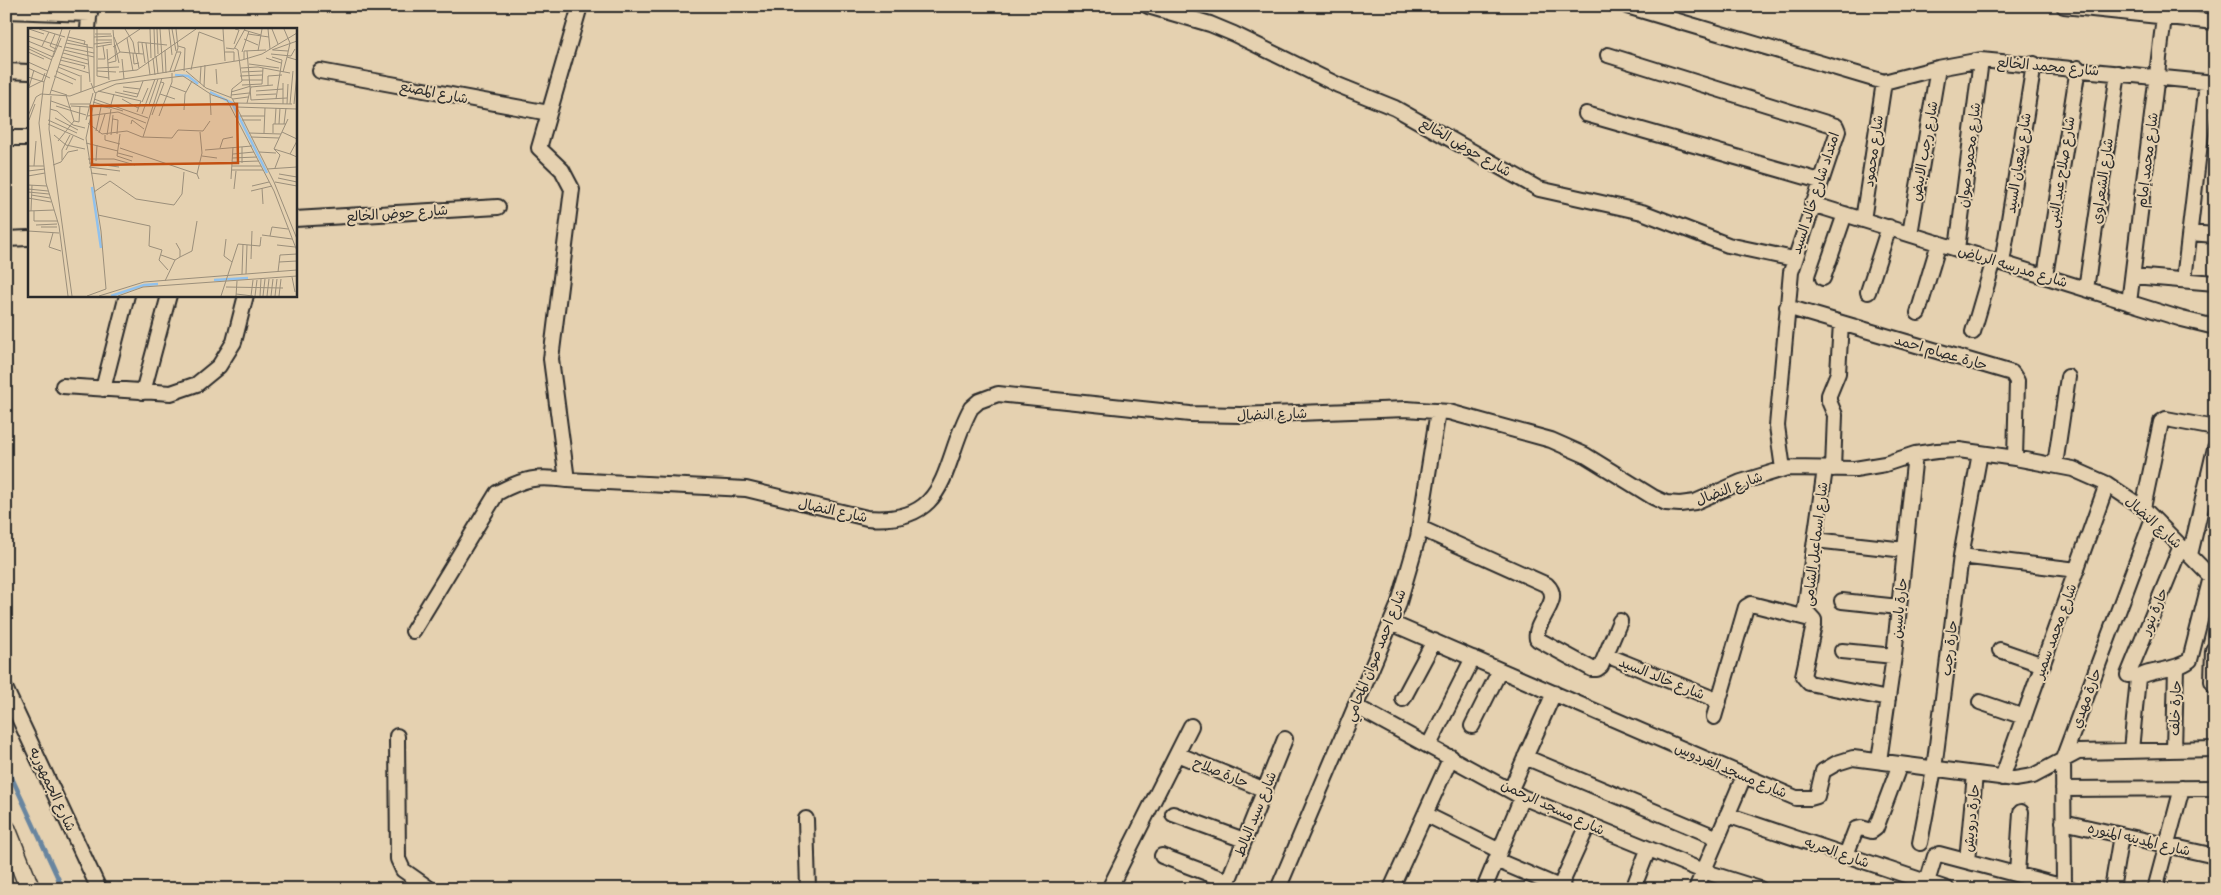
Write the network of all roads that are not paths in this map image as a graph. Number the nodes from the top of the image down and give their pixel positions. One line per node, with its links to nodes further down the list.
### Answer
1 (580, 6): 22 (street)
2 (1148, 6): 40 (street, شارع حوض الخالع)
3 (1626, 6): 20 (street)
4 (2064, 6): 7 (street)
5 (90, 10): 6 (street); 9 (street)
6 (6, 11)
7 (2164, 17): 8 (street); 19 (street, شارع محمد إمام)
8 (2215, 22)
9 (88, 28)
10 (1608, 55): 26 (street, امتداد شارع خالد السيد)
11 (1981, 60): 12 (street, شارع محمد الخالع); 13 (street, شارع محمد الخالع); 39 (street, شارع محمود صوان)
12 (2034, 64): 14 (street, شارع محمد الخالع); 41 (street, شارع شعبان السيد)
13 (1938, 68): 20 (street, شارع محمد الخالع); 34 (street, شارع رجب الابيض)
14 (2078, 68): 18 (street, شارع محمد الخالع); 42 (street, شارع صلاح عبد النبى)
15 (6, 71): 17 (street)
16 (320, 71): 22 (street, شارع المصنع)
17 (28, 72)
18 (2118, 74): 19 (street, شارع محمد الخالع); 47 (street, شارع الشعراوى)
19 (2158, 77): 21 (street, شارع محمد الخالع); 43 (street, شارع محمد إمام)
20 (1884, 82): 31 (street, شارع محمود)
21 (2211, 83): 33 (street)
22 (549, 113): 71 (street)
23 (1586, 114): 26 (street)
24 (6, 138): 25 (street)
25 (28, 138)
26 (1820, 180): 27 (street, امتداد شارع خالد السيد)
27 (1812, 204): 29 (street, شارع مدرسه الرياض); 40 (street, امتداد شارع خالد السيد)
28 (498, 207): 30 (street, شارع حوض الخالع)
29 (1845, 214): 31 (street, شارع مدرسه الرياض); 44 (street)
30 (296, 219)
31 (1863, 220): 32 (street, شارع مدرسه الرياض)
32 (1888, 227): 34 (street, شارع مدرسه الرياض); 48 (street)
33 (2190, 233): 35 (street); 45 (street)
34 (1910, 234): 38 (street, شارع مدرسه الرياض)
35 (2215, 235)
36 (28, 238): 37 (street)
37 (6, 239)
38 (1939, 243): 39 (street, شارع مدرسه الرياض); 54 (street)
39 (1957, 249): 41 (street, شارع مدرسه الرياض)
40 (1794, 259): 53 (street, امتداد شارع خالد السيد)
41 (1998, 262): 42 (street, شارع مدرسه الرياض); 57 (street, شارع شعبان السيد)
42 (2045, 276): 47 (street, شارع مدرسه الرياض)
43 (2132, 276): 45 (street); 52 (street, شارع محمد إمام)
44 (1823, 278)
45 (2184, 280): 46 (street)
46 (2215, 283)
47 (2086, 289): 52 (street, شارع مدرسه الرياض)
48 (1868, 292)
49 (127, 296): 60 (street)
50 (169, 296): 61 (street)
51 (246, 296): 61 (street)
52 (2129, 303): 56 (street, شارع مدرسه الرياض)
53 (1787, 307): 55 (street, حارة عصام احمد); 69 (street, امتداد شارع خالد السيد)
54 (1918, 313)
55 (1841, 323): 67 (street, حارة عصام احمد); 70 (street, شارع اسماعيل الشامى)
56 (2215, 327)
57 (1973, 332)
58 (2068, 378): 68 (street)
59 (63, 386): 60 (street)
60 (103, 389): 61 (street)
61 (143, 392)
62 (1438, 412): 69 (street, شارع النضال); 71 (street, شارع النضال); 75 (street, شارع احمد صوان المحامي)
63 (2215, 428): 74 (street, حارة مهدي)
64 (2215, 448): 73 (street, حارة بنور)
65 (1980, 453): 66 (street, شارع النضال); 67 (street, شارع النضال); 79 (street, حارة رجب)
66 (1915, 454): 70 (street, شارع النضال); 77 (street, حارة ياسين)
67 (2015, 458): 68 (street, شارع النضال)
68 (2055, 465): 72 (street, شارع النضال)
69 (1782, 469): 70 (street, شارع النضال)
70 (1829, 469): 76 (street, شارع اسماعيل الشامى)
71 (567, 480): 87 (street, شارع النضال)
72 (2107, 484): 74 (street, شارع النضال); 80 (street, شارع محمد سمير)
73 (2210, 494): 78 (street, حارة بنور)
74 (2148, 513): 78 (street, شارع النضال); 120 (street, حارة مهدي)
75 (1420, 528): 86 (street, شارع احمد صوان المحامي); 92 (street)
76 (1815, 540): 77 (street); 84 (street, شارع اسماعيل الشامى)
77 (1905, 550): 83 (street, حارة ياسين)
78 (2185, 551): 81 (street, شارع النضال); 98 (street, حارة بنور)
79 (1961, 556): 80 (street); 123 (street, حارة رجب)
80 (2076, 570): 95 (street, شارع محمد سمير)
81 (2213, 579): 96 (street)
82 (1842, 601): 83 (street)
83 (1899, 607): 93 (street, حارة ياسين)
84 (1814, 620): 103 (street, شارع اسماعيل الشامى); 104 (street)
85 (1620, 621): 92 (street)
86 (1391, 622): 88 (street, شارع مسجد الفردوس); 106 (street, شارع احمد صوان المحامي)
87 (413, 631)
88 (1434, 641): 94 (street, شارع مسجد الفردوس); 102 (street)
89 (1842, 650): 93 (street)
90 (2000, 650): 95 (street)
91 (2213, 650): 99 (street)
92 (1606, 655): 104 (street, شارع خالد السيد)
93 (1894, 656): 103 (street, حارة ياسين)
94 (1473, 658): 97 (street, شارع مسجد الفردوس); 113 (street)
95 (2043, 665): 108 (street, شارع محمد سمير)
96 (2176, 666): 115 (street); 116 (street, حارة خلف)
97 (1500, 670): 101 (street, شارع مسجد الفردوس); 110 (street)
98 (2128, 675)
99 (2215, 687)
100 (6, 690): 159 (street, شارع الجمهوريه)
101 (1554, 693): 119 (street); 125 (street, شارع مسجد الفردوس)
102 (1403, 699)
103 (1888, 699): 121 (street, حارة ياسين)
104 (1719, 701): 107 (street)
105 (1980, 702): 108 (street)
106 (1355, 706): 113 (street, شارع مسجد الرحمن); 162 (street, شارع احمد صوان المحامي)
107 (1714, 717)
108 (2024, 717): 126 (street, شارع محمد سمير)
109 (1191, 726): 117 (street)
110 (1472, 726)
111 (397, 736): 160 (street)
112 (1285, 739): 130 (street, شارع سيد البالط)
113 (1429, 745): 118 (street, شارع مسجد الرحمن)
114 (2215, 749): 116 (street, شارع مسجد الفردوس)
115 (2131, 750): 116 (street, شارع مسجد الفردوس); 120 (street, شارع مسجد الفردوس)
116 (2174, 750)
117 (1177, 754): 130 (street, حارة صلاح); 155 (street)
118 (1451, 757): 131 (street, شارع مسجد الرحمن); 163 (street)
119 (1525, 757): 131 (street); 140 (street)
120 (2063, 759): 126 (street, شارع مسجد الفردوس); 129 (street, حارة مهدي)
121 (1879, 761): 122 (street, شارع مسجد الفردوس); 125 (street, شارع مسجد الفردوس)
122 (1900, 764): 123 (street, شارع مسجد الفردوس); 147 (street)
123 (1934, 769): 124 (street, شارع مسجد الفردوس); 143 (street, حارة رجب)
124 (1975, 774): 126 (street, شارع مسجد الفردوس); 150 (street, حارة درويش)
125 (1744, 776): 134 (street)
126 (2002, 778)
127 (2182, 788): 128 (street); 129 (street); 144 (street)
128 (2215, 788)
129 (2063, 789): 137 (street, حارة مهدي)
130 (1265, 790): 142 (street, شارع سيد البالط)
131 (1517, 793): 138 (street, شارع مسجد الرحمن); 146 (street)
132 (2021, 812): 152 (street)
133 (1174, 814): 142 (street)
134 (1727, 815): 140 (street); 147 (street, شارع الحريه)
135 (1431, 817): 146 (street)
136 (806, 819): 161 (street)
137 (2063, 822): 139 (street, شارع المدينه المنوره); 157 (street, حارة مهدي)
138 (1588, 825): 145 (street, شارع مسجد الرحمن); 156 (street)
139 (2121, 835): 144 (street, شارع المدينه المنوره); 169 (street)
140 (1718, 838): 151 (street)
141 (9, 840): 158 (street)
142 (1244, 840): 153 (street, شارع سيد البالط)
143 (1920, 843)
144 (2167, 845): 149 (street, شارع المدينه المنوره); 170 (street)
145 (1648, 850): 151 (street, شارع مسجد الرحمن); 165 (street)
146 (1498, 855): 156 (street); 164 (street)
147 (1846, 855): 154 (street, شارع الحريه)
148 (1162, 856): 153 (street)
149 (2215, 856)
150 (1966, 861): 152 (street); 154 (street)
151 (1703, 872): 166 (street); 167 (street, شارع مسجد الرحمن)
152 (2017, 874): 157 (street)
153 (1226, 885)
154 (1926, 885): 168 (street, شارع الحريه)
155 (1111, 888)
156 (1561, 888)
157 (2068, 888)
158 (30, 889)
159 (100, 889)
160 (430, 889)
161 (808, 889)
162 (1278, 889)
163 (1391, 889)
164 (1484, 889)
165 (1633, 889)
166 (1696, 889)
167 (1760, 889)
168 (1947, 889)
169 (2112, 889)
170 (2154, 889)

